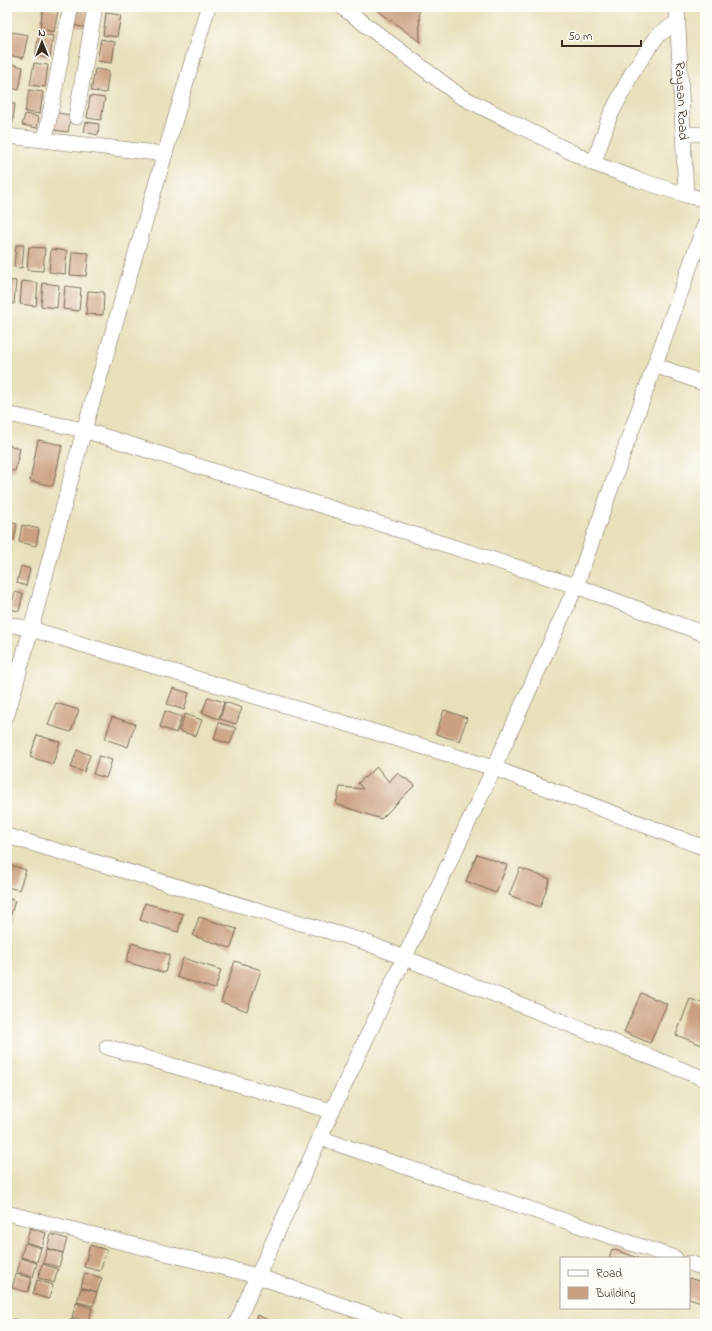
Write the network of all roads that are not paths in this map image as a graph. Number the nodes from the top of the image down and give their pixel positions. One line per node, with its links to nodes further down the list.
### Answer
1 (208, 7): 13 (street)
2 (342, 7): 14 (street)
3 (70, 10): 6 (street)
4 (94, 13): 7 (street)
5 (677, 14): 9 (street, Raysan Road); 14 (street)
6 (65, 39): 7 (street); 8 (street)
7 (89, 42): 8 (street)
8 (53, 100): 12 (street)
9 (683, 134): 10 (street); 15 (street, Raysan Road)
10 (705, 134)
11 (7, 136): 12 (street)
12 (46, 140): 13 (street)
13 (165, 154): 21 (street)
14 (594, 163): 15 (street)
15 (686, 195): 16 (street)
16 (705, 200)
17 (705, 224): 18 (street)
18 (655, 364): 19 (street); 22 (street)
19 (705, 384)
20 (7, 414): 21 (street)
21 (84, 430): 22 (street); 24 (street)
22 (576, 586): 25 (street); 27 (street)
23 (7, 624): 24 (street)
24 (31, 630): 26 (street); 27 (street)
25 (705, 634)
26 (7, 715)
27 (494, 768): 29 (street); 30 (street)
28 (7, 836): 30 (street)
29 (705, 848)
30 (404, 958): 32 (street); 33 (street)
31 (107, 1047): 33 (street)
32 (705, 1079)
33 (332, 1111): 34 (street)
34 (320, 1138): 36 (street); 39 (street)
35 (7, 1213): 39 (street)
36 (672, 1257)
37 (690, 1263): 38 (street)
38 (705, 1268)
39 (257, 1276): 40 (street); 41 (street)
40 (236, 1324)
41 (396, 1324)

